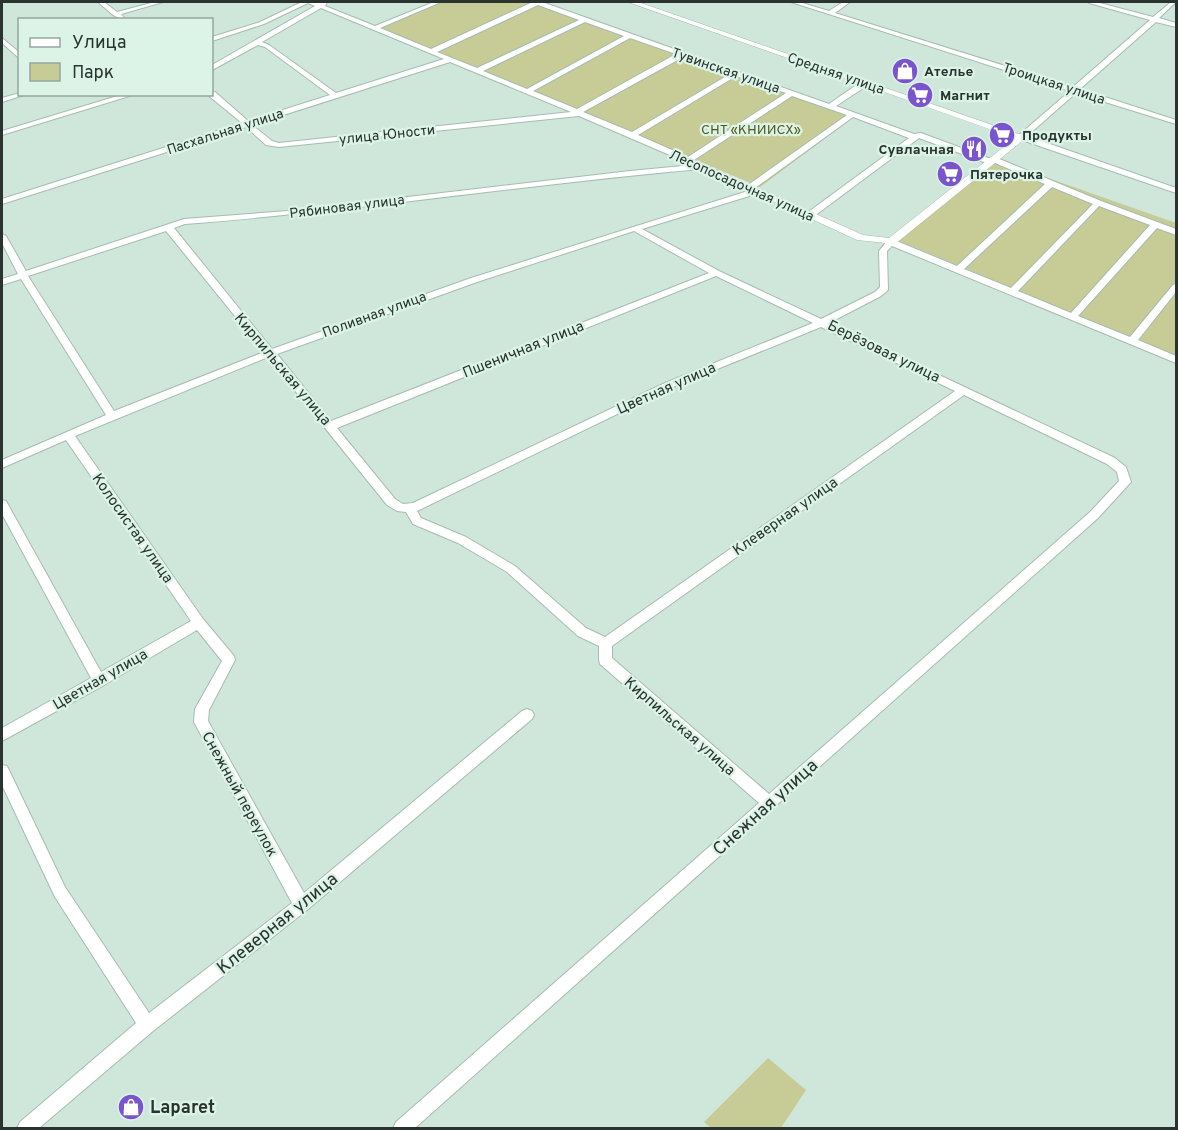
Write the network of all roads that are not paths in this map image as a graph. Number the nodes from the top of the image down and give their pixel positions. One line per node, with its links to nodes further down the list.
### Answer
1 (101, 2): 14 (street)
2 (160, 2): 14 (street)
3 (306, 2): 21 (street)
4 (311, 2): 12 (street, Лесопосадочная улица)
5 (438, 2): 19 (street)
6 (538, 2): 16 (street, Тувинская улица); 24 (street)
7 (632, 2): 31 (street, Средняя улица)
8 (794, 2): 13 (street, Троицкая улица)
9 (848, 2): 13 (street)
10 (1091, 2): 17 (street)
11 (1174, 2): 17 (street)
12 (323, 3): 19 (street, Лесопосадочная улица); 23 (street)
13 (830, 12): 32 (street, Троицкая улица)
14 (115, 14): 15 (street)
15 (120, 18)
16 (586, 19): 20 (street, Тувинская улица); 29 (street)
17 (1154, 19): 18 (street); 32 (street)
18 (1176, 25)
19 (373, 29): 24 (street, Лесопосадочная улица)
20 (629, 36): 25 (street, Тувинская улица); 33 (street)
21 (213, 39)
22 (2, 40): 26 (street)
23 (257, 42): 28 (street); 38 (street)
24 (431, 52): 27 (street, Лесопосадочная улица)
25 (682, 54): 30 (street, Тувинская улица); 41 (street)
26 (18, 55)
27 (449, 60): 29 (street, Лесопосадочная улица); 38 (street, Пасхальная улица)
28 (213, 67)
29 (477, 71): 33 (street, Лесопосадочная улица)
30 (736, 73): 34 (street, Тувинская улица); 46 (street)
31 (865, 83): 40 (street); 48 (street, Средняя улица)
32 (1076, 90): 43 (street, Троицкая улица); 48 (street)
33 (526, 92): 41 (street, Лесопосадочная улица)
34 (791, 93): 40 (street, Тувинская улица); 49 (street)
35 (213, 95): 44 (street, улица Юности)
36 (18, 96): 39 (street)
37 (126, 96): 45 (street)
38 (334, 96): 44 (street, Пасхальная улица)
39 (2, 100)
40 (831, 106): 42 (street, Тувинская улица)
41 (578, 113): 44 (street, улица Юности); 46 (street, Лесопосадочная улица)
42 (853, 114): 47 (street, Тувинская улица); 53 (street, Поливная улица)
43 (1176, 122)
44 (245, 124): 55 (street, Пасхальная улица)
45 (2, 133)
46 (632, 135): 49 (street, Лесопосадочная улица)
47 (916, 136): 50 (street, Тувинская улица); 57 (street)
48 (1022, 138): 50 (street); 54 (street, Средняя улица)
49 (687, 161): 51 (street, Лесопосадочная улица)
50 (993, 161): 52 (street, Тувинская улица); 63 (street)
51 (701, 167): 53 (street, Лесопосадочная улица); 59 (street, Рябиновая улица)
52 (1050, 184): 56 (street, Тувинская улица); 64 (street)
53 (752, 190): 57 (street, Лесопосадочная улица); 60 (street, Поливная улица)
54 (1176, 190)
55 (2, 202)
56 (1098, 203): 58 (street, Тувинская улица); 69 (street)
57 (810, 215): 63 (street, Лесопосадочная улица)
58 (1155, 225): 61 (street, Тувинская улица); 70 (street)
59 (168, 227): 66 (street, Рябиновая улица); 73 (street, Кирпильская улица)
60 (634, 228): 65 (street, Берёзовая улица); 73 (street, Поливная улица)
61 (1176, 232)
62 (2, 236): 66 (street)
63 (891, 242): 64 (street, Лесопосадочная улица); 71 (street, Цветная улица)
64 (959, 269): 69 (street, Лесопосадочная улица)
65 (716, 273): 71 (street, Берёзовая улица); 77 (street, Пшеничная улица)
66 (23, 275): 67 (street, Рябиновая улица); 76 (street)
67 (2, 282)
68 (1176, 287): 72 (street)
69 (1012, 292): 70 (street, Лесопосадочная улица)
70 (1072, 317): 72 (street, Лесопосадочная улица)
71 (823, 322): 75 (street, Берёзовая улица); 82 (street, Цветная улица)
72 (1132, 341): 74 (street, Лесопосадочная улица)
73 (268, 351): 76 (street, Поливная улица); 77 (street, Кирпильская улица)
74 (1176, 360)
75 (964, 390): 80 (street, Берёзовая улица); 84 (street, Клеверная улица)
76 (111, 414): 78 (street, Поливная улица)
77 (330, 426): 82 (street, Кирпильская улица)
78 (68, 434): 79 (street, Поливная улица); 83 (street, Колосистая улица)
79 (2, 464)
80 (1125, 482): 89 (street, Снежная улица)
81 (2, 504): 85 (street)
82 (405, 508): 84 (street, Кирпильская улица)
83 (199, 623): 85 (street, Цветная улица); 90 (street, Снежный переулок)
84 (606, 643): 89 (street, Кирпильская улица)
85 (99, 681): 87 (street, Цветная улица)
86 (527, 715): 90 (street, Клеверная улица)
87 (2, 735)
88 (2, 771): 91 (street)
89 (769, 803): 93 (street, Снежная улица)
90 (302, 905): 91 (street, Клеверная улица)
91 (147, 1025): 92 (street, Клеверная улица)
92 (26, 1128)
93 (402, 1128)

